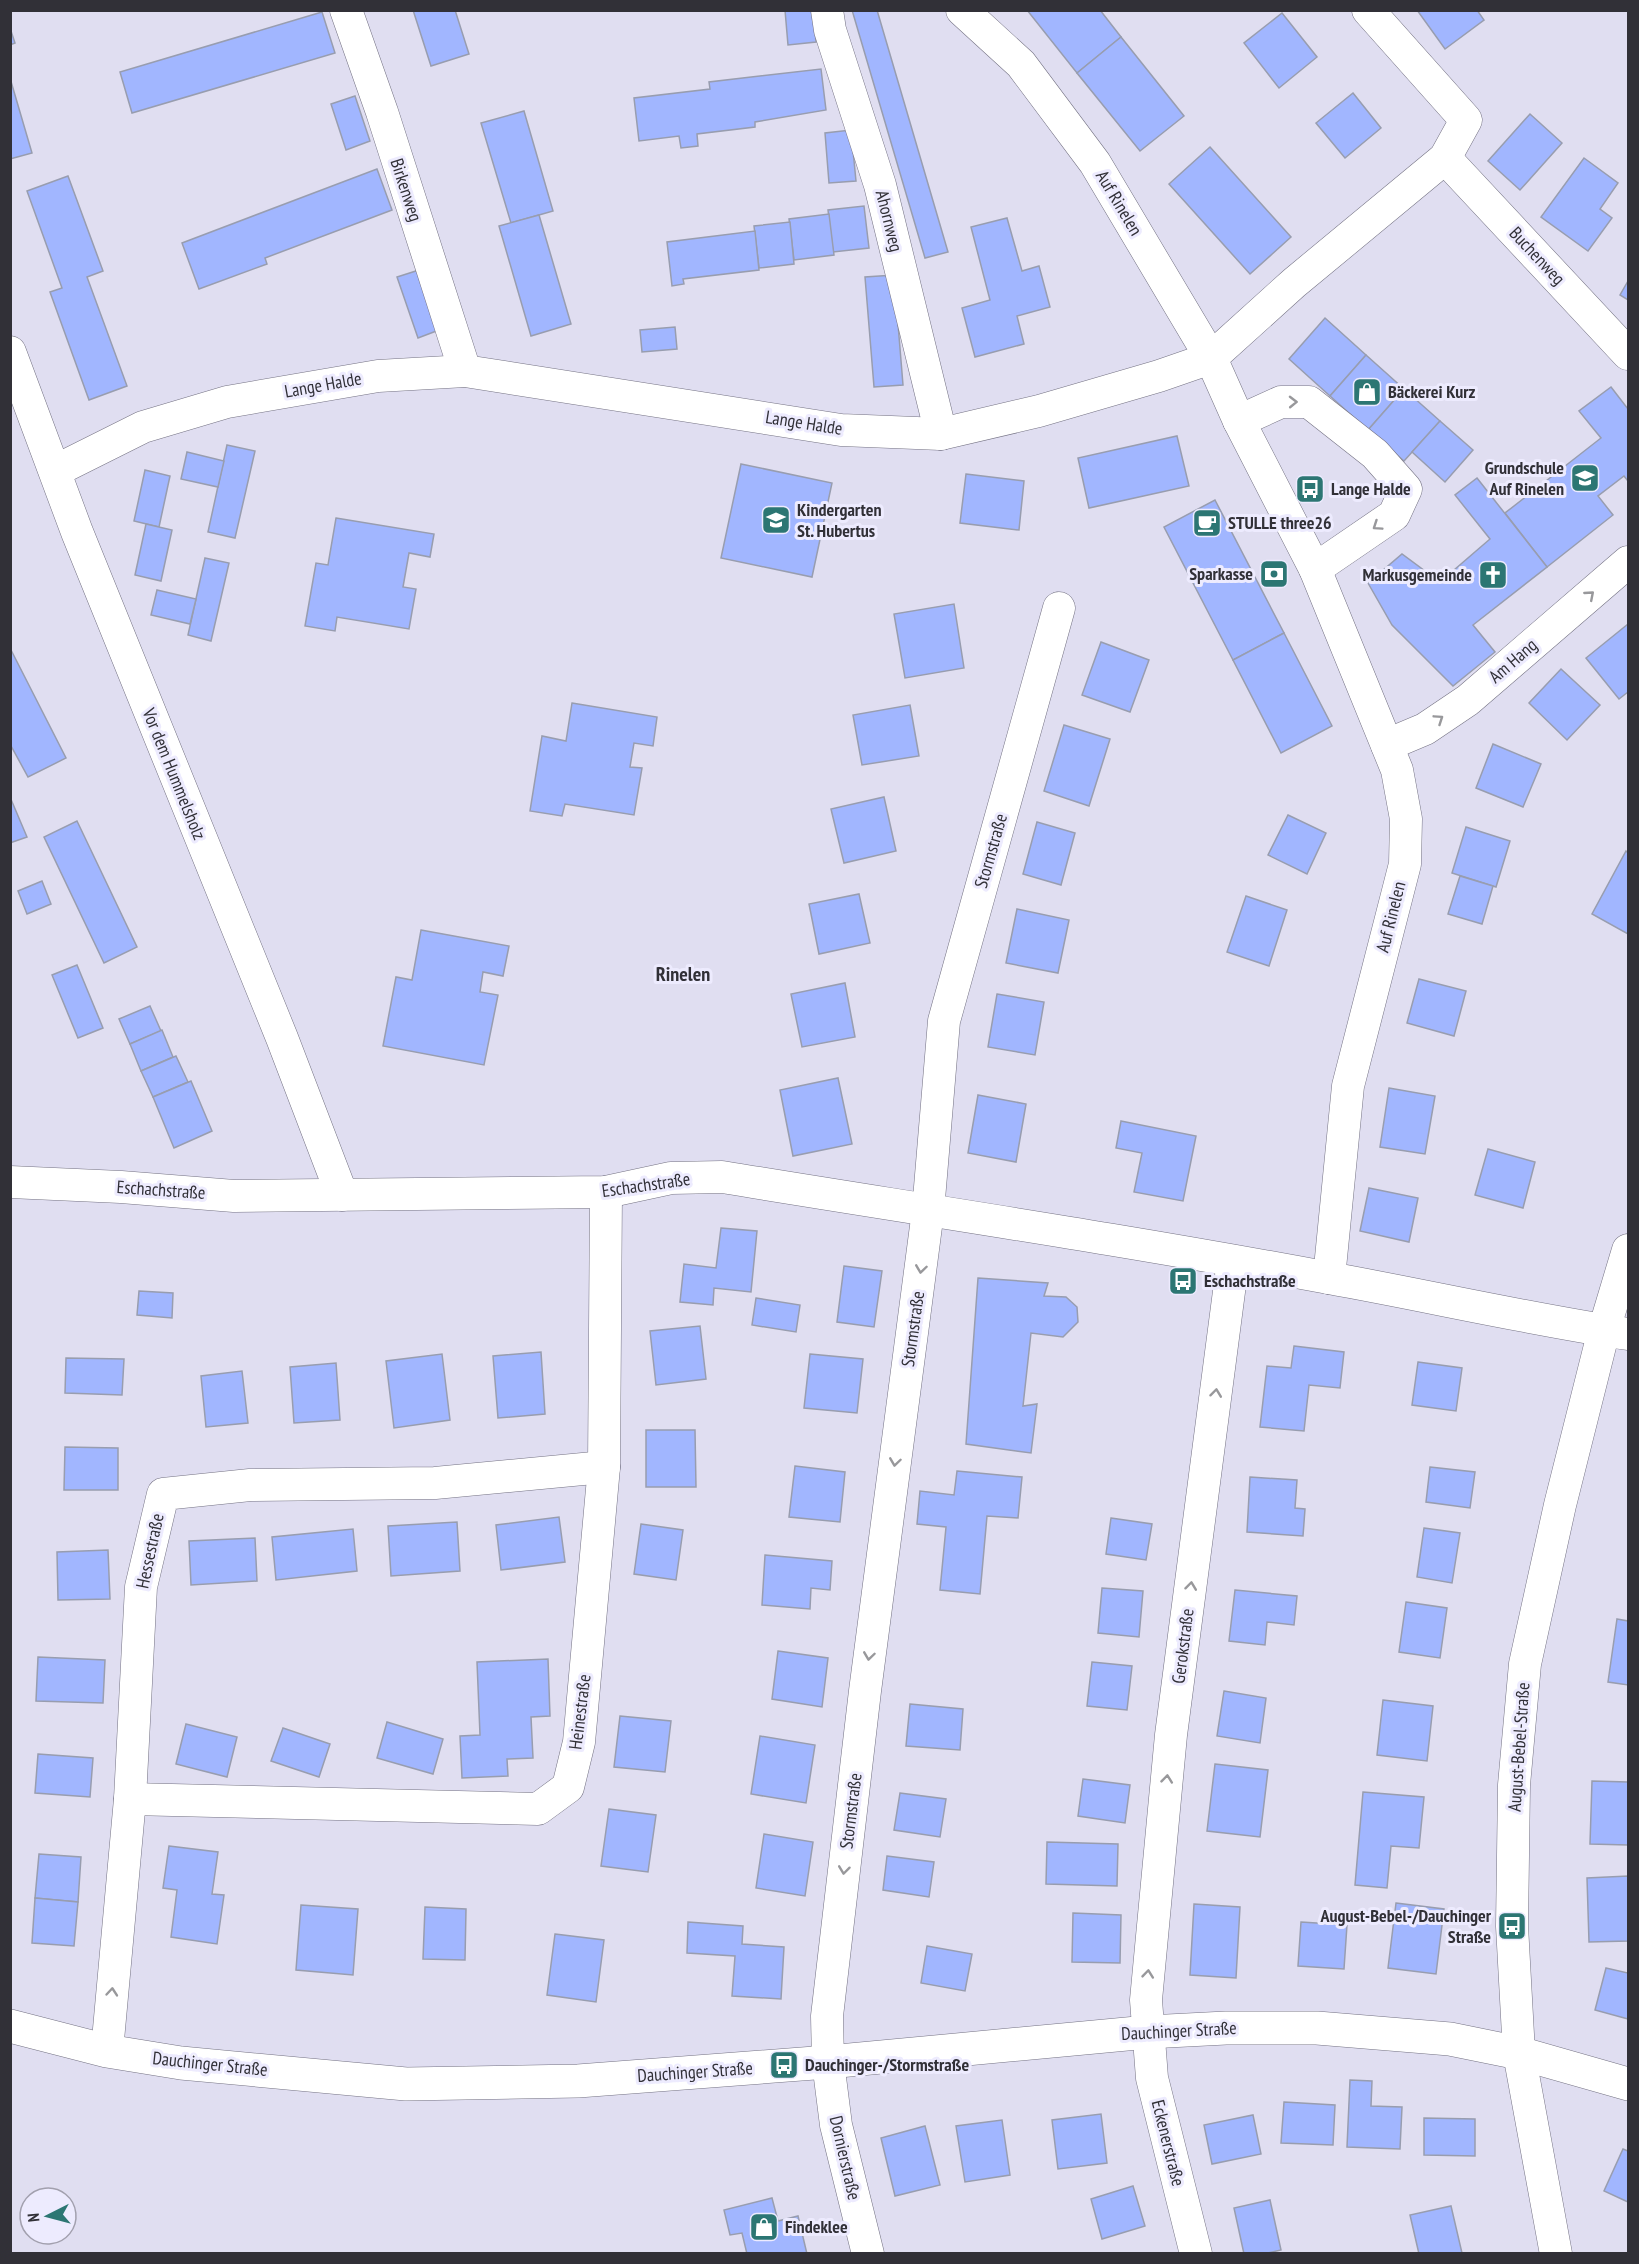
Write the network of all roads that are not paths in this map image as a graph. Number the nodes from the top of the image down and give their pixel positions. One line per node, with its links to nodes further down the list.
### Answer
1 (346, 10): 9 (street, Birkenweg)
2 (827, 10): 11 (street, Ahornweg)
3 (962, 10): 8 (street, Auf Rinelen)
4 (1368, 10): 5 (street, Lange Halde)
5 (1445, 159): 7 (street, Buchenweg); 8 (street, Lange Halde)
6 (10, 352): 12 (street, Vor dem Hummelsholz)
7 (1629, 354)
8 (1211, 358): 10 (street, Auf Rinelen); 11 (street, Lange Halde)
9 (465, 371): 11 (street, Lange Halde); 12 (street, Lange Halde)
10 (1239, 421): 14 (street, Auf Rinelen); 14 (street, one-way to 14)
11 (941, 434)
12 (55, 471): 19 (street, Vor dem Hummelsholz)
13 (1629, 562): 16 (street, Am Hang, one-way to 13)
14 (1315, 569): 16 (street, Auf Rinelen)
15 (1059, 608): 20 (street, Stormstraße)
16 (1387, 745): 23 (street, Auf Rinelen)
17 (10, 1182): 19 (street, Eschachstraße)
18 (606, 1192): 19 (street, Eschachstraße); 20 (street, Eschachstraße); 25 (street, Heinestraße)
19 (342, 1195)
20 (928, 1211): 22 (street, Eschachstraße); 31 (street, Stormstraße, one-way to 31)
21 (1629, 1250): 24 (street, August-Bebel-Straße)
22 (1233, 1261): 23 (street, Eschachstraße); 28 (street, Gerokstraße, one-way to 22)
23 (1329, 1278): 24 (street, Eschachstraße)
24 (1616, 1332): 30 (street, August-Bebel-Straße)
25 (604, 1467): 26 (street, Hessestraße); 26 (street, Heinestraße)
26 (130, 1799): 29 (street, Hessestraße, one-way to 26)
27 (10, 2026): 29 (main road, Dauchinger Straße)
28 (1148, 2032): 30 (main road, Dauchinger Straße); 31 (main road, Dauchinger Straße); 34 (street, Eckenerstraße)
29 (107, 2050): 31 (main road, Dauchinger Straße)
30 (1519, 2053): 32 (main road, Dauchinger Straße); 35 (street, August-Bebel-Straße)
31 (828, 2061): 33 (street, Dornierstraße)
32 (1629, 2084)
33 (868, 2253)
34 (1196, 2253)
35 (1556, 2253)

